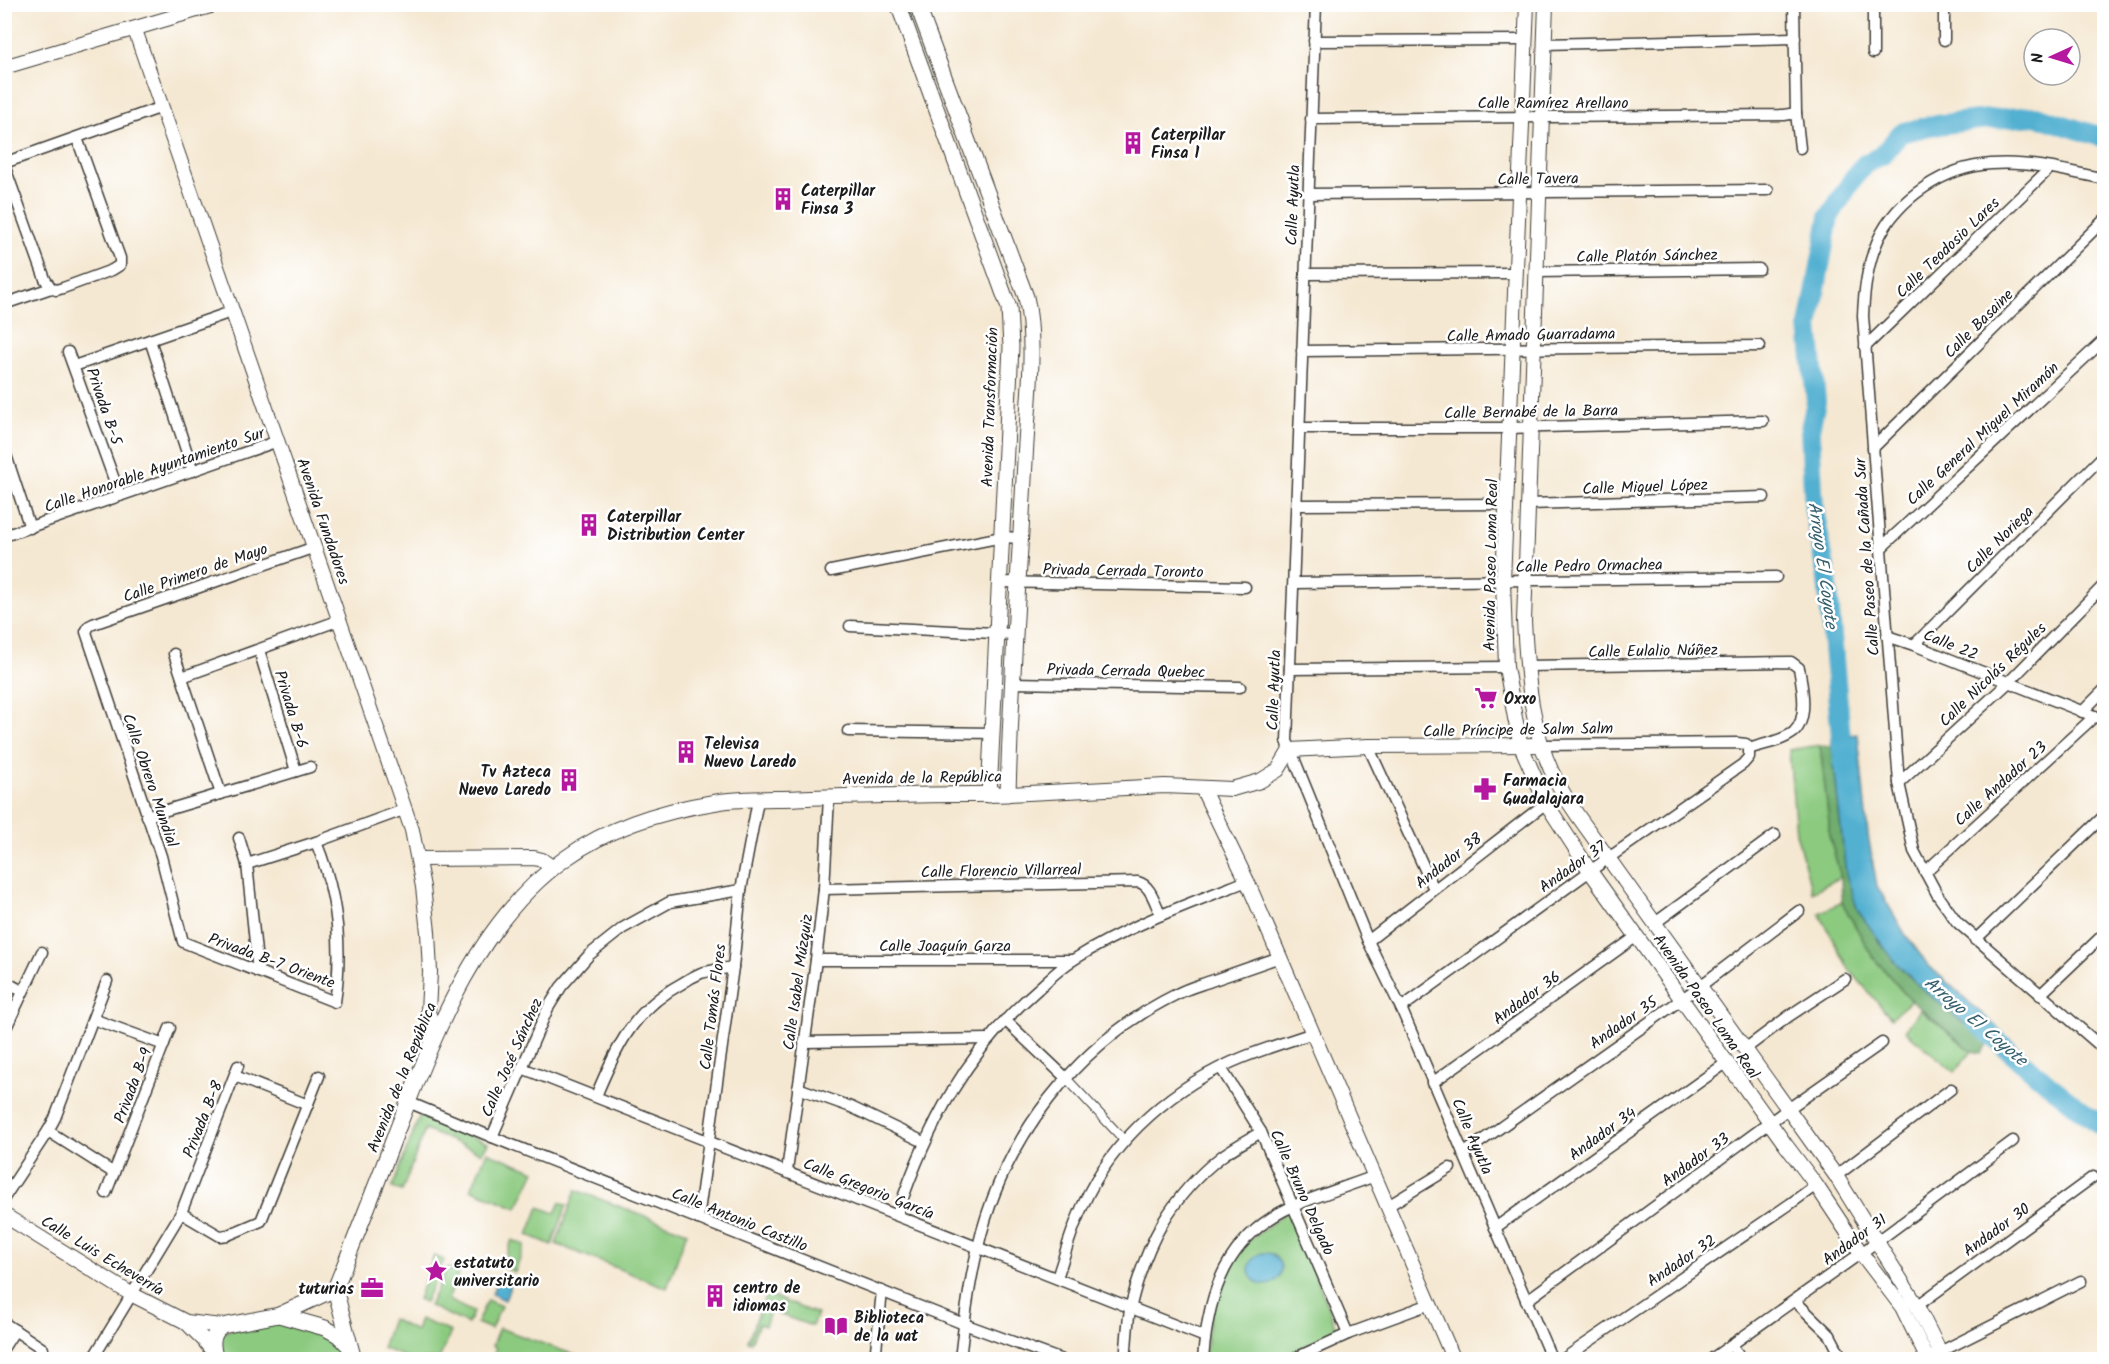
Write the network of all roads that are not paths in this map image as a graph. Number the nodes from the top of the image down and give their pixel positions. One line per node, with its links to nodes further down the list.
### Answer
1 (217, 4): 10 (street)
2 (898, 4): 19 (main road, Avenida Transformación)
3 (918, 4): 18 (main road)
4 (1316, 4): 14 (street, Calle Ayutla)
5 (1527, 4): 12 (street, Avenida Paseo Loma Real)
6 (1546, 4): 15 (street, Avenida Paseo Loma Real)
7 (1794, 4): 11 (street)
8 (1873, 4): 16 (street)
9 (1944, 4): 13 (street)
10 (135, 30): 17 (street); 20 (street, Avenida Fundadores)
11 (1795, 38): 15 (street); 21 (street)
12 (1525, 40): 14 (street); 22 (street, Avenida Paseo Loma Real)
13 (1944, 40)
14 (1314, 41): 24 (street, Calle Ayutla)
15 (1544, 44): 23 (street, Avenida Paseo Loma Real)
16 (1873, 53)
17 (4, 67)
18 (950, 93): 19 (main road); 35 (main road)
19 (933, 99): 36 (main road, Avenida Transformación)
20 (162, 107): 25 (street); 43 (street, Avenida Fundadores)
21 (1796, 113): 23 (street, Calle Ramírez Arellano); 26 (street)
22 (1522, 117): 23 (street, Calle Ramírez Arellano); 24 (street, Calle Ramírez Arellano); 32 (street, Avenida Paseo Loma Real)
23 (1542, 117): 33 (street, Avenida Paseo Loma Real)
24 (1311, 119): 31 (street, Calle Ayutla)
25 (77, 138): 27 (street); 41 (street)
26 (1800, 148)
27 (4, 164): 41 (street)
28 (2049, 169): 29 (street, Calle Paseo de la Cañada Sur); 47 (street, Calle Teodosio Lares); 47 (street, Calle Paseo de la Cañada Sur)
29 (2104, 179)
30 (1768, 190): 33 (street, Calle Tavera)
31 (1308, 194): 32 (street, Calle Tavera); 40 (street, Calle Ayutla)
32 (1519, 194): 33 (street, Calle Tavera); 39 (street, Avenida Paseo Loma Real)
33 (1539, 194): 38 (street, Avenida Paseo Loma Real)
34 (2104, 220): 60 (street, Calle Basaine)
35 (1011, 254): 36 (main road); 56 (main road)
36 (993, 260): 55 (main road, Avenida Transformación)
37 (1759, 269): 38 (street, Calle Platón Sánchez)
38 (1536, 272): 49 (street, Avenida Paseo Loma Real)
39 (1516, 273): 40 (street); 48 (street, Avenida Paseo Loma Real)
40 (1305, 274): 50 (street, Calle Ayutla)
41 (51, 288): 42 (street)
42 (4, 304)
43 (234, 311): 44 (street, Privada B-5); 59 (street, Avenida Fundadores)
44 (150, 340): 52 (street, Privada B-5); 65 (street)
45 (2104, 340): 78 (street, Calle General Miguel Miramón)
46 (1760, 346): 49 (street, Calle Amado Guarradama)
47 (1865, 347): 60 (street, Calle Paseo de la Cañada Sur)
48 (1512, 350): 49 (street, Calle Amado Guarradama); 50 (street, Calle Amado Guarradama); 57 (street, Avenida Paseo Loma Real)
49 (1533, 350): 54 (street, Avenida Paseo Loma Real)
50 (1302, 351): 58 (street, Calle Ayutla)
51 (68, 352): 52 (street)
52 (74, 366): 66 (street, Privada B-5)
53 (1763, 421): 54 (street, Calle Bernabé de la Barra)
54 (1530, 427): 57 (street, Calle Bernabé de la Barra); 71 (street, Avenida Paseo Loma Real)
55 (1008, 428): 56 (main road); 63 (main road, Avenida Transformación)
56 (1026, 428): 64 (main road)
57 (1509, 428): 58 (street, Calle Bernabé de la Barra); 70 (street, Avenida Paseo Loma Real)
58 (1299, 429): 72 (street, Calle Ayutla)
59 (278, 441): 65 (street, Calle Honorable Ayuntamiento Sur); 77 (street, Avenida Fundadores)
60 (1873, 448): 78 (street, Calle Paseo de la Cañada Sur)
61 (4, 449): 73 (street)
62 (2104, 455): 94 (street, Calle Noriega)
63 (1005, 469): 64 (main road); 69 (main road, Avenida Transformación)
64 (1024, 470): 68 (main road)
65 (193, 471): 66 (street, Calle Honorable Ayuntamiento Sur)
66 (120, 496): 73 (street, Calle Honorable Ayuntamiento Sur)
67 (1764, 498): 71 (street, Calle Miguel López)
68 (1023, 499): 69 (main road); 76 (main road)
69 (1004, 502): 75 (main road, Avenida Transformación)
70 (1506, 504): 72 (street); 81 (street, Avenida Paseo Loma Real)
71 (1528, 504): 82 (street, Avenida Paseo Loma Real)
72 (1297, 505): 85 (street, Calle Ayutla)
73 (30, 528): 74 (street, Calle Honorable Ayuntamiento Sur)
74 (4, 536)
75 (1002, 537): 76 (street); 79 (street); 83 (main road, Avenida Transformación)
76 (1021, 538): 84 (main road)
77 (315, 547): 88 (street, Avenida Fundadores); 90 (street, Calle Primero de Mayo)
78 (1881, 548): 93 (street, Calle Paseo de la Cañada Sur)
79 (831, 571)
80 (1776, 577): 82 (street, Calle Pedro Ormachea)
81 (1503, 581): 82 (street, Calle Pedro Ormachea); 85 (street, Calle Pedro Ormachea); 99 (street, Avenida Paseo Loma Real)
82 (1525, 581): 98 (street, Avenida Paseo Loma Real)
83 (1001, 582): 84 (street, Privada Cerrada Toronto); 91 (main road, Avenida Transformación)
84 (1018, 583): 87 (street, Privada Cerrada Toronto); 92 (main road)
85 (1294, 583): 100 (street, Calle Ayutla)
86 (2104, 585): 103 (street, Calle Nicolás Régules)
87 (1245, 588)
88 (340, 620): 95 (street); 125 (street, Avenida Fundadores)
89 (850, 626): 91 (street)
90 (87, 629): 126 (street, Calle Obrero Mundial)
91 (998, 633): 92 (street); 109 (main road, Avenida Transformación)
92 (1015, 634): 102 (main road)
93 (1887, 636): 94 (street, Calle 22); 117 (street, Calle Paseo de la Cañada Sur)
94 (1914, 645): 103 (street, Calle 22)
95 (259, 650): 101 (street); 116 (street, Privada B-6)
96 (174, 654): 101 (street)
97 (1779, 661): 98 (street, Calle Eulalio Núñez); 113 (street, Calle Príncipe de Salm Salm)
98 (1527, 666): 110 (street, Avenida Paseo Loma Real)
99 (1506, 667): 100 (street); 112 (street, Avenida Paseo Loma Real)
100 (1290, 669): 114 (street, Calle Ayutla)
101 (182, 677): 119 (street)
102 (1011, 683): 104 (street, Privada Cerrada Quebec); 121 (main road)
103 (2008, 683): 106 (street, Calle 22); 117 (street, Calle Nicolás Régules)
104 (1240, 687)
105 (2104, 690): 106 (street)
106 (2082, 712): 107 (street, Calle 22)
107 (2100, 718): 136 (street, Calle Andador 23)
108 (848, 730): 109 (street)
109 (993, 733): 120 (main road, Avenida Transformación)
110 (1542, 745): 112 (street, Calle Príncipe de Salm Salm); 113 (street, Calle Príncipe de Salm Salm); 132 (street, Avenida Paseo Loma Real)
111 (1368, 746): 112 (street, Calle Príncipe de Salm Salm); 114 (street, Calle Príncipe de Salm Salm); 139 (street)
112 (1521, 746): 124 (street, Avenida Paseo Loma Real)
113 (1748, 747): 132 (street, Andador 37)
114 (1290, 750): 118 (street, Avenida de la República); 147 (street, Calle Ayutla)
115 (310, 767): 116 (street)
116 (296, 771): 119 (street, Privada B-6)
117 (1899, 783): 136 (street, Calle Paseo de la Cañada Sur)
118 (1202, 788): 121 (street, Avenida de la República); 137 (street)
119 (221, 794): 126 (street, Privada B-6)
120 (989, 795): 121 (main road, Avenida de la República); 122 (main road, Avenida de la República)
121 (1008, 795)
122 (829, 797): 123 (main road, Avenida de la República); 138 (street, Calle Isabel Múzquiz)
123 (758, 800): 134 (main road, Avenida de la República); 140 (street, Calle Tomás Flores)
124 (1546, 803): 135 (street, Avenida Paseo Loma Real); 139 (street, Andador 38)
125 (406, 809): 130 (street); 131 (street, Avenida Fundadores)
126 (147, 816): 148 (street, Calle Obrero Mundial)
127 (2104, 816): 146 (street)
128 (1775, 835): 143 (street)
129 (239, 838): 133 (street)
130 (316, 842): 133 (street); 154 (street, Privada B-7 Oriente)
131 (419, 859): 134 (street); 167 (street, Avenida Fundadores)
132 (1609, 859): 135 (street, Andador 37); 143 (street, Avenida Paseo Loma Real)
133 (247, 864): 154 (street)
134 (553, 868): 167 (main road, Avenida de la República)
135 (1590, 871): 145 (street, Avenida Paseo Loma Real); 162 (street, Andador 37)
136 (1924, 872): 146 (street, Calle Paseo de la Cañada Sur)
137 (1247, 881): 142 (street); 150 (street)
138 (824, 889): 142 (street, Calle Florencio Villarreal); 151 (street, Calle Isabel Múzquiz)
139 (1434, 889): 147 (street, Andador 38)
140 (741, 890): 153 (street, Calle Tomás Flores); 176 (street, Calle José Sánchez)
141 (1799, 911): 158 (street, Andador 35)
142 (1161, 915): 152 (street)
143 (1655, 923): 158 (street, Avenida Paseo Loma Real)
144 (2104, 933): 160 (street)
145 (1637, 936): 161 (street, Avenida Paseo Loma Real); 180 (street, Andador 36)
146 (1976, 940): 160 (street, Calle Paseo de la Cañada Sur)
147 (1368, 941): 162 (street, Calle Ayutla)
148 (183, 942): 154 (street, Privada B-7 Oriente)
149 (42, 952): 159 (street)
150 (1280, 957): 168 (street); 179 (street)
151 (816, 960): 152 (street, Calle Joaquín Garza); 170 (street, Calle Isabel Múzquiz)
152 (1074, 960): 164 (street)
153 (733, 967): 183 (street); 191 (street, Calle Tomás Flores)
154 (258, 972)
155 (1845, 979): 173 (street)
156 (4, 981): 159 (street)
157 (107, 981): 163 (street)
158 (1699, 987): 161 (street, Andador 35); 173 (street, Avenida Paseo Loma Real)
159 (22, 991): 166 (street)
160 (2040, 995): 174 (street, Calle Paseo de la Cañada Sur)
161 (1681, 999): 175 (street, Avenida Paseo Loma Real); 195 (street, Andador 35)
162 (1401, 1008): 180 (street, Calle Ayutla)
163 (93, 1019): 172 (street, Privada B-9); 188 (street)
164 (1005, 1020): 169 (street); 179 (street)
165 (170, 1029): 172 (street)
166 (4, 1032)
167 (436, 1033): 184 (main road, Avenida de la República)
168 (1313, 1033): 177 (street); 199 (street)
169 (989, 1039): 170 (street); 194 (street)
170 (804, 1042): 181 (street, Calle Isabel Múzquiz)
171 (1882, 1043): 186 (street, Andador 33)
172 (164, 1045): 198 (street, Privada B-9)
173 (1745, 1049): 186 (street, Avenida Paseo Loma Real)
174 (2104, 1049)
175 (1726, 1063): 187 (street, Avenida Paseo Loma Real); 211 (street, Andador 34)
176 (522, 1068): 183 (street, Calle Gregorio García); 190 (street, Calle José Sánchez)
177 (1221, 1068): 189 (street, Calle Bruno Delgado); 192 (street)
178 (319, 1076): 185 (street)
179 (1066, 1078): 192 (street); 213 (street)
180 (1432, 1083): 195 (street, Calle Ayutla)
181 (798, 1088): 194 (street); 197 (street, Calle Isabel Múzquiz)
182 (1951, 1089): 200 (street)
183 (596, 1096): 191 (street, Calle Gregorio García)
184 (408, 1102): 190 (street, Calle Antonio Castillo); 217 (main road, Avenida de la República)
185 (308, 1105): 207 (street); 207 (street, Privada B-8)
186 (1788, 1110): 187 (street, Andador 33); 200 (street, Avenida Paseo Loma Real)
187 (1770, 1122): 202 (street, Avenida Paseo Loma Real); 221 (street, Andador 33)
188 (48, 1131): 198 (street); 204 (street)
189 (1261, 1132): 205 (street, Calle Bruno Delgado); 224 (street)
190 (492, 1137): 210 (street, Calle Antonio Castillo)
191 (710, 1141): 197 (street, Calle Gregorio García); 210 (street, Calle Tomás Flores)
192 (1125, 1141): 215 (street)
193 (2013, 1141): 212 (street, Andador 31)
194 (924, 1142): 209 (street)
195 (1463, 1154): 211 (street, Calle Ayutla)
196 (1450, 1168): 206 (street)
197 (787, 1171): 209 (street, Calle Gregorio García)
198 (114, 1173): 203 (street, Privada B-9)
199 (1376, 1176): 205 (street); 206 (street)
200 (1836, 1176): 212 (street, Avenida Paseo Loma Real)
201 (2093, 1177): 223 (street, Andador 30)
202 (1816, 1185): 214 (street, Avenida Paseo Loma Real); 249 (street, Andador 32)
203 (106, 1193)
204 (4, 1198)
205 (1293, 1206): 231 (street, Calle Bruno Delgado); 232 (street)
206 (1388, 1206): 222 (street)
207 (181, 1213): 219 (street, Privada B-8)
208 (4, 1215): 219 (street, Calle Luis Echeverría)
209 (897, 1215): 213 (street, Calle Gregorio García)
210 (698, 1219): 218 (street, Calle Antonio Castillo)
211 (1495, 1228): 221 (street, Calle Ayutla)
212 (1878, 1241): 214 (street, Andador 31); 223 (street, Avenida Paseo Loma Real)
213 (978, 1246): 215 (street, Calle Gregorio García); 228 (street)
214 (1861, 1253): 220 (street, Andador 31); 253 (street, Avenida Paseo Loma Real)
215 (1058, 1278): 224 (street, Calle Gregorio García)
216 (2081, 1281): 237 (street)
217 (335, 1289): 225 (main road); 236 (main road)
218 (882, 1291): 228 (street, Calle Antonio Castillo); 241 (street)
219 (131, 1294): 226 (street, Calle Luis Echeverría); 240 (street, Privada B-8)
220 (1795, 1301): 233 (street, Andador 31); 252 (street)
221 (1526, 1302): 248 (street, Calle Ayutla)
222 (1430, 1304): 231 (street); 247 (street)
223 (1917, 1306): 237 (street, Avenida Paseo Loma Real)
224 (1131, 1307): 232 (street, Calle Gregorio García); 244 (street)
225 (279, 1315): 229 (main road); 236 (main road)
226 (186, 1322): 229 (street, Calle Luis Echeverría); 238 (street, Calle Luis Echeverría)
227 (4, 1323): 230 (street)
228 (964, 1324): 239 (street, Calle Antonio Castillo); 242 (street)
229 (222, 1326): 238 (main road)
230 (15, 1330): 234 (street); 235 (street)
231 (1348, 1334): 246 (street)
232 (1204, 1337): 245 (street)
233 (1731, 1345): 250 (street, Andador 31); 251 (street)
234 (4, 1347)
235 (43, 1350)
236 (352, 1353)
237 (1942, 1355): 253 (street)
238 (215, 1356)
239 (1047, 1357): 243 (street, Calle Antonio Castillo)
240 (92, 1359)
241 (875, 1359)
242 (960, 1359)
243 (1062, 1359)
244 (1125, 1359)
245 (1203, 1359)
246 (1291, 1359)
247 (1454, 1359)
248 (1552, 1359)
249 (1562, 1359)
250 (1710, 1359)
251 (1743, 1359)
252 (1843, 1359)
253 (1928, 1359)

